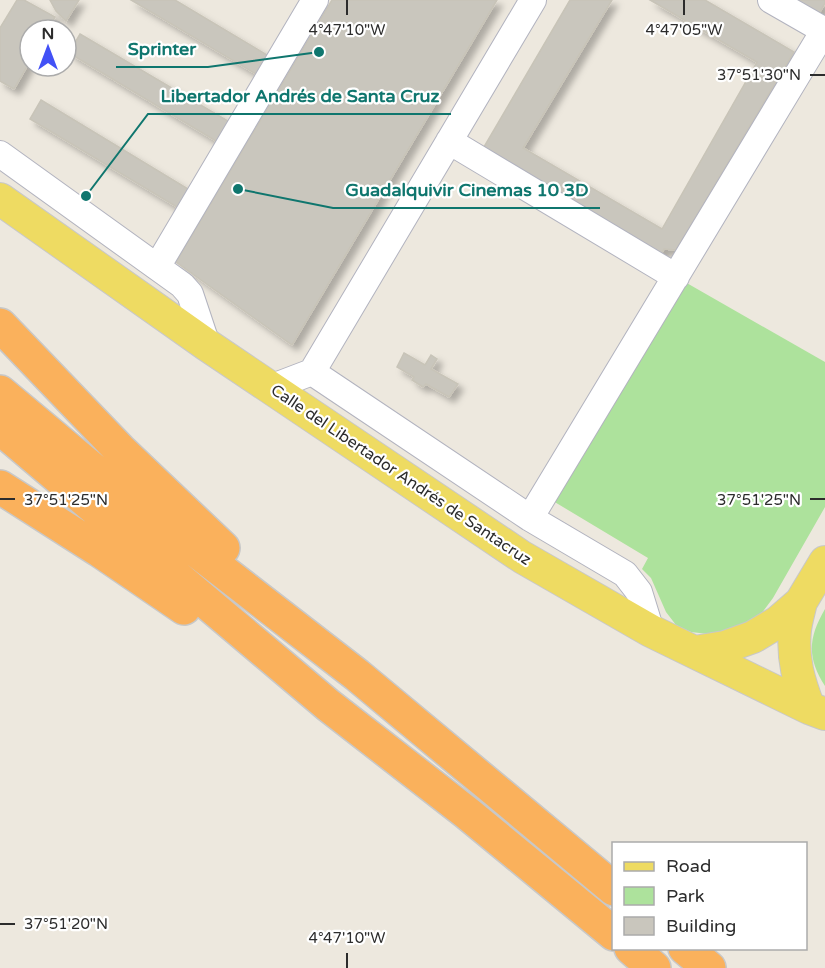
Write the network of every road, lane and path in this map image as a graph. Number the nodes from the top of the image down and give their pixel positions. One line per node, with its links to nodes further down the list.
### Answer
1 (315, 0): 8 (street)
2 (533, 0): 5 (street)
3 (771, 0): 4 (street)
4 (825, 30): 9 (street)
5 (449, 141): 9 (street); 12 (street)
6 (0, 154): 8 (street)
7 (0, 199): 11 (main road, Calle del Libertador Andrés de Santacruz)
8 (157, 267): 11 (street)
9 (676, 277): 17 (street)
10 (0, 325): 22 (highway)
11 (207, 345): 13 (main road, Calle del Libertador Andrés de Santacruz)
12 (312, 372): 13 (street); 17 (street)
13 (270, 388): 20 (main road, Calle del Libertador Andrés de Santacruz)
14 (0, 392): 22 (highway)
15 (0, 428): 23 (highway)
16 (0, 487): 23 (highway)
17 (530, 518): 20 (street)
18 (825, 562): 19 (main road)
19 (801, 602): 21 (main road); 24 (main road)
20 (651, 630): 21 (main road, Calle del Libertador Andrés de Santacruz)
21 (695, 652): 24 (main road, Calle del Libertador Andrés de Santacruz)
22 (357, 675): 25 (highway)
23 (328, 705): 26 (highway)
24 (817, 711)
25 (612, 887)
26 (612, 932)
27 (633, 950): 29 (highway)
28 (688, 950): 30 (highway)
29 (654, 968)
30 (709, 968)

